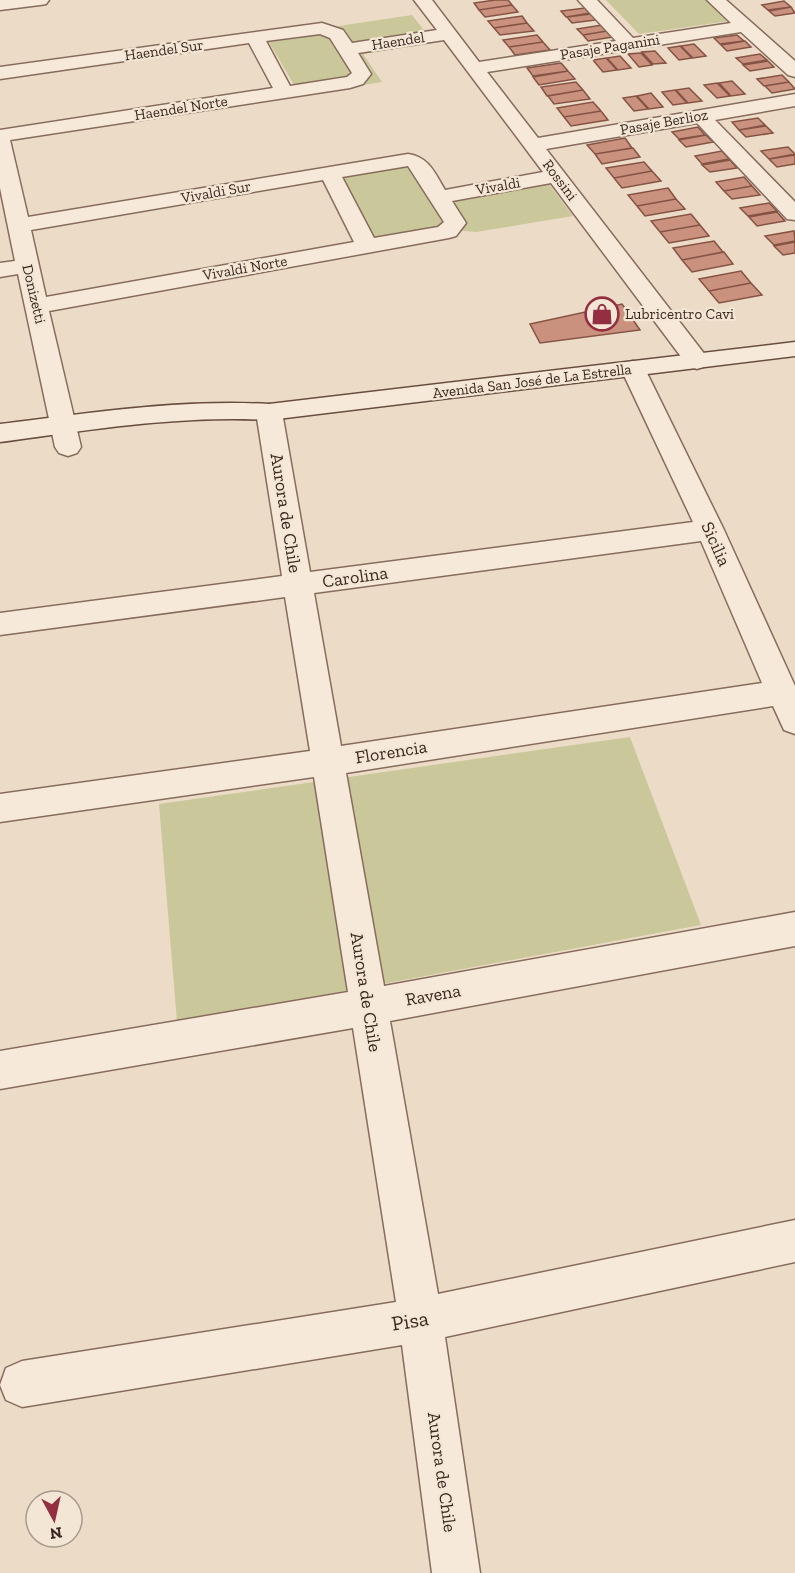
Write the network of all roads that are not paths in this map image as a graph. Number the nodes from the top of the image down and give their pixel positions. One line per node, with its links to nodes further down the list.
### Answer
1 (40, 0): 5 (street)
2 (423, 0): 8 (street, Rossini)
3 (587, 0): 10 (street)
4 (716, 0): 6 (street)
5 (0, 5)
6 (745, 26): 10 (street, Pasaje Paganini); 13 (street)
7 (329, 29): 9 (street, Haendel Sur); 11 (street, Haendel)
8 (448, 34): 11 (street, Haendel); 12 (street, Rossini)
9 (255, 37): 14 (street, Haendel Sur); 16 (street)
10 (629, 44): 12 (street, Pasaje Paganini)
11 (347, 49): 15 (street, Haendel)
12 (475, 68): 21 (street, Rossini)
13 (795, 71)
14 (0, 74)
15 (360, 77): 16 (street, Haendel Norte)
16 (284, 92): 19 (street, Haendel Norte)
17 (795, 100): 18 (street, Pasaje Berlioz)
18 (701, 116): 21 (street, Pasaje Berlioz); 26 (street)
19 (0, 136)
20 (0, 141): 24 (street, Donizetti)
21 (533, 145): 23 (street, Rossini)
22 (329, 173): 25 (street, Vivaldi Sur); 27 (street, Vivaldi Sur); 28 (street)
23 (556, 176): 25 (street, Vivaldi); 33 (street, Rossini)
24 (5, 190): 27 (street, Donizetti)
25 (440, 197): 28 (street, Vivaldi Norte)
26 (795, 214)
27 (19, 225): 29 (street, Donizetti)
28 (367, 246): 31 (street, Vivaldi Norte)
29 (27, 266): 30 (street); 31 (street, Donizetti)
30 (0, 270)
31 (37, 306): 37 (street, Donizetti)
32 (795, 349): 33 (street, Avenida San José de La Estrella)
33 (697, 361): 34 (street, Avenida San José de La Estrella)
34 (633, 369): 35 (street, Avenida San José de La Estrella); 39 (street, Sicilia)
35 (269, 412): 37 (street, Avenida San José de La Estrella); 40 (street, Aurora de Chile)
36 (0, 433): 37 (street, Avenida San José de La Estrella)
37 (65, 436): 38 (street, Avenida San José de La Estrella)
38 (0, 455)
39 (710, 530): 40 (street, Carolina); 42 (street, Sicilia)
40 (298, 585): 41 (street, Carolina); 44 (street, Aurora de Chile)
41 (0, 624)
42 (782, 692): 43 (street, Sicilia); 44 (street, Florencia)
43 (795, 721)
44 (327, 762): 45 (street, Florencia); 47 (street, Aurora de Chile)
45 (0, 808)
46 (795, 929): 47 (street, Ravena)
47 (368, 1007): 48 (street, Ravena); 50 (street, Aurora de Chile)
48 (0, 1070)
49 (795, 1241): 50 (street, Pisa)
50 (420, 1320): 51 (street, Pisa); 52 (street, Aurora de Chile)
51 (22, 1384)
52 (456, 1573)

